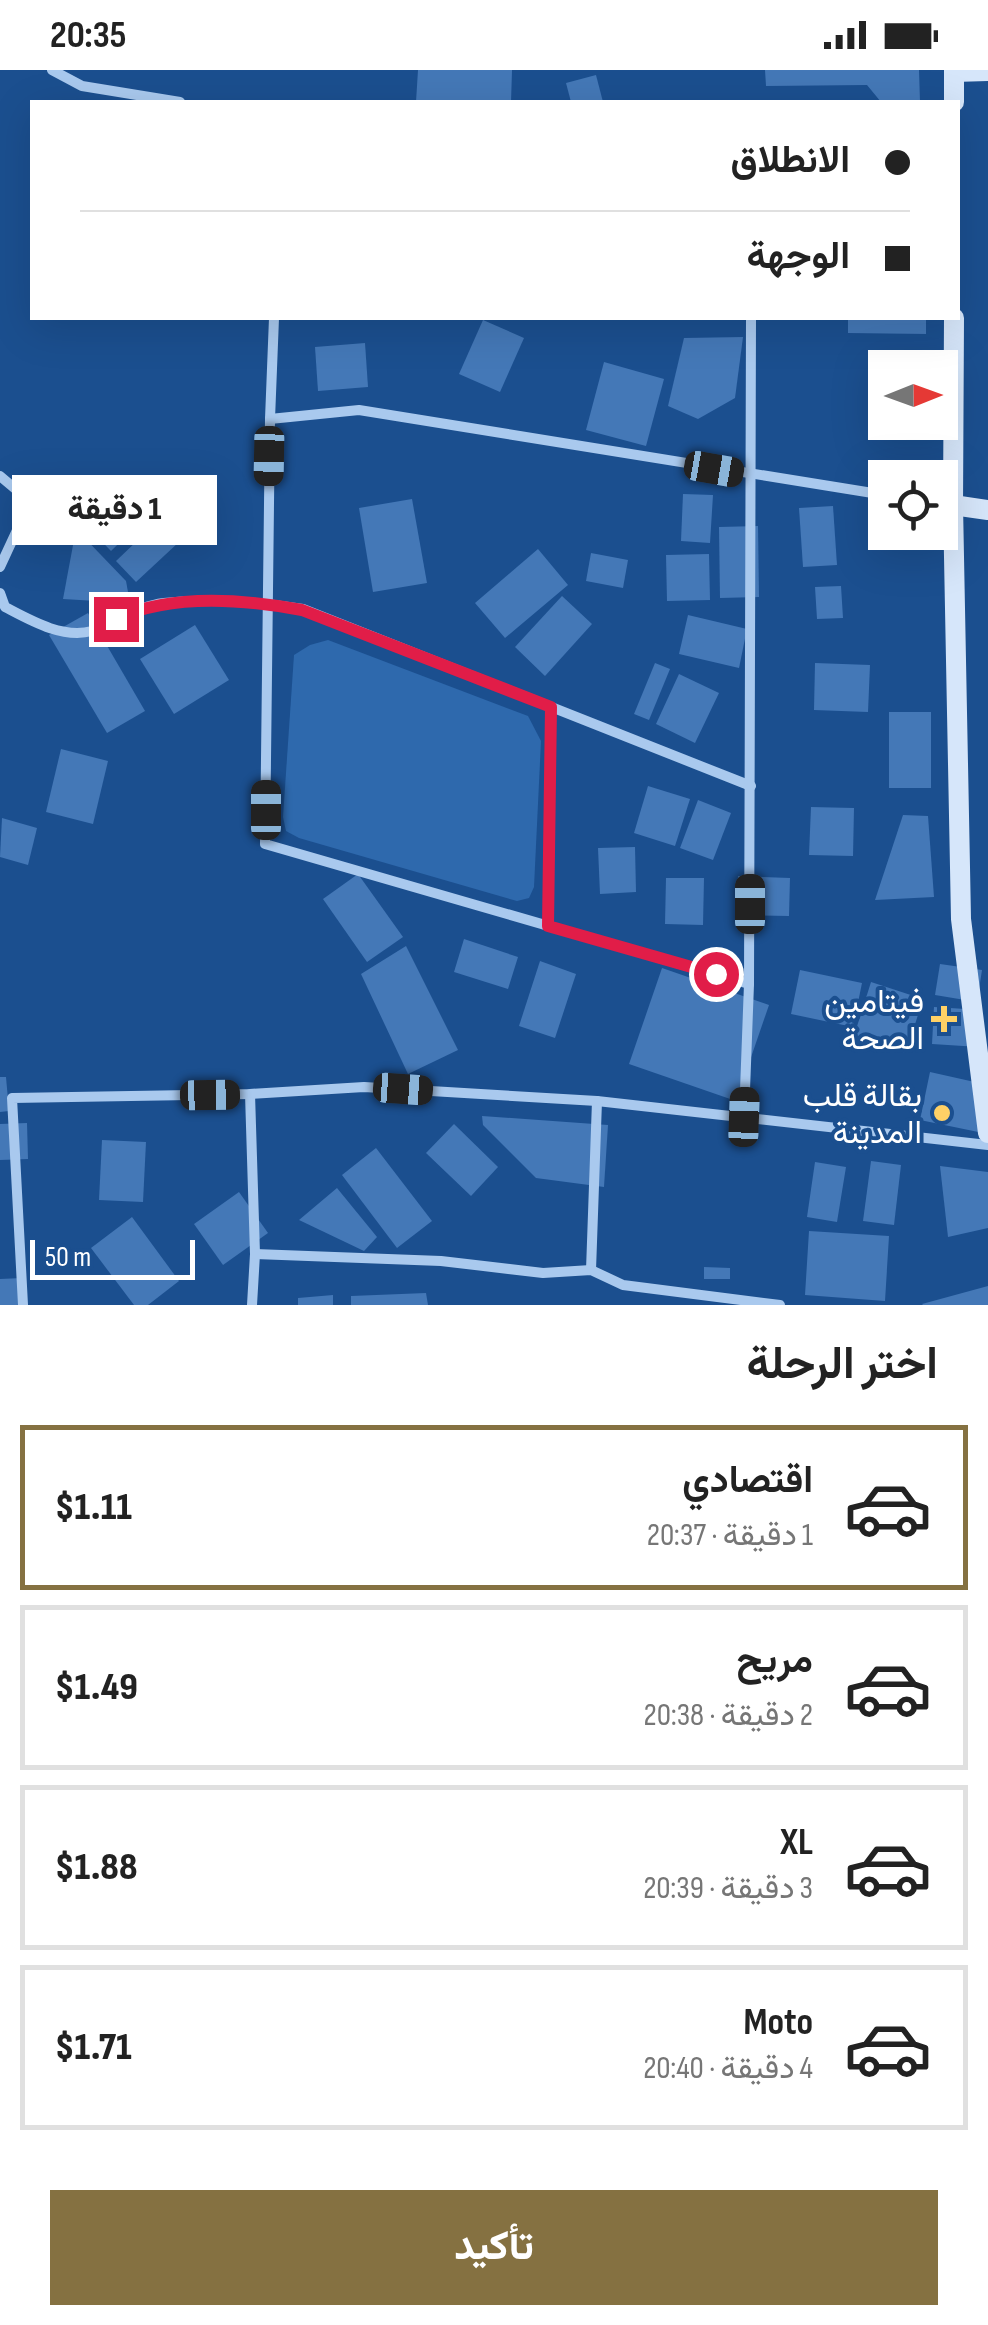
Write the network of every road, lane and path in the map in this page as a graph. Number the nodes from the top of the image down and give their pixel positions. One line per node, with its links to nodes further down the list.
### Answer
1 (52, 70): 4 (street)
2 (954, 71): 3 (street); 5 (street)
3 (988, 71)
4 (168, 100)
5 (954, 100)
6 (274, 320): 9 (street)
7 (751, 320): 12 (street)
8 (954, 320): 10 (street)
9 (270, 420): 12 (street); 19 (street)
10 (949, 460)
11 (0, 476): 17 (street)
12 (753, 476): 13 (street); 21 (street)
13 (868, 493)
14 (958, 506): 15 (street)
15 (988, 510)
16 (949, 550): 27 (street)
17 (1, 559)
18 (0, 593): 19 (street)
19 (268, 603): 20 (street); 22 (street)
20 (551, 707): 21 (street); 22 (street)
21 (751, 786): 23 (street)
22 (548, 926): 23 (street)
23 (749, 984): 26 (street)
24 (250, 1094): 25 (street); 29 (street); 31 (street)
25 (597, 1100): 26 (street); 30 (street)
26 (744, 1117): 28 (street)
27 (988, 1133)
28 (988, 1146)
29 (255, 1254): 30 (street); 32 (street)
30 (591, 1270): 33 (street)
31 (22, 1305)
32 (252, 1305)
33 (780, 1305)

